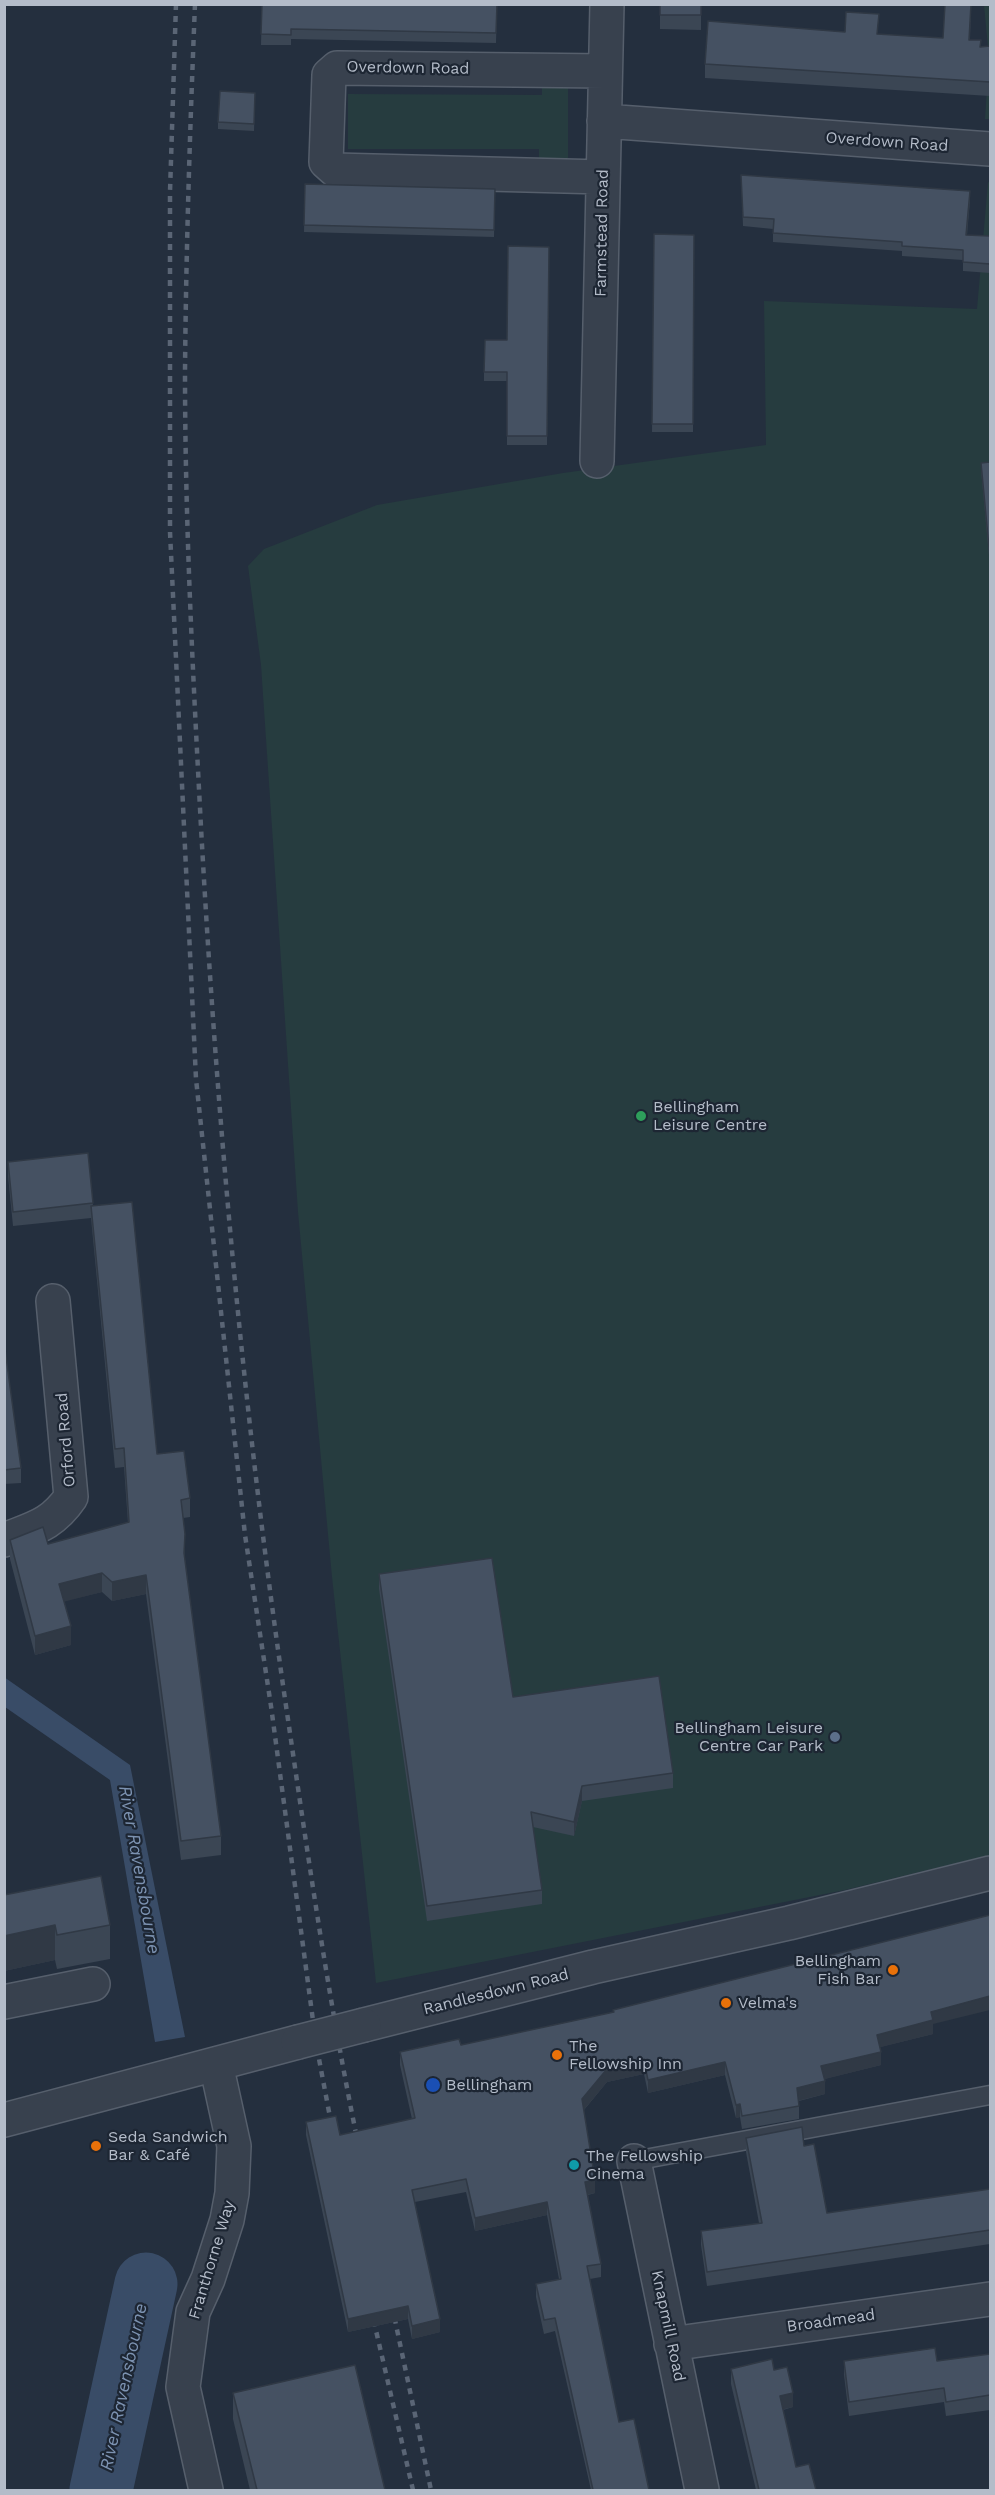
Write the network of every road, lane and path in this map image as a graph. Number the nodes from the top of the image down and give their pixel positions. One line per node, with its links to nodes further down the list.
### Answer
1 (607, 4): 2 (street, Farmstead Road)
2 (605, 71): 3 (street, Farmstead Road); 5 (street, Overdown Road)
3 (604, 121): 4 (street, Overdown Road); 5 (street, Farmstead Road)
4 (990, 149)
5 (603, 177): 6 (street, Farmstead Road)
6 (597, 461)
7 (53, 1301): 8 (street, Orford Road)
8 (4, 1540)
9 (990, 1873): 12 (street, Randlesdown Road, bridge)
10 (93, 1984): 11 (street)
11 (4, 2002)
12 (216, 2064): 14 (street, Randlesdown Road); 18 (street, Franthorne Way)
13 (990, 2096): 15 (lane)
14 (4, 2120)
15 (634, 2162): 17 (street, Knapmill Road)
16 (990, 2298): 17 (street, Broadmead)
17 (671, 2344): 19 (street, Knapmill Road)
18 (206, 2490)
19 (702, 2490)

